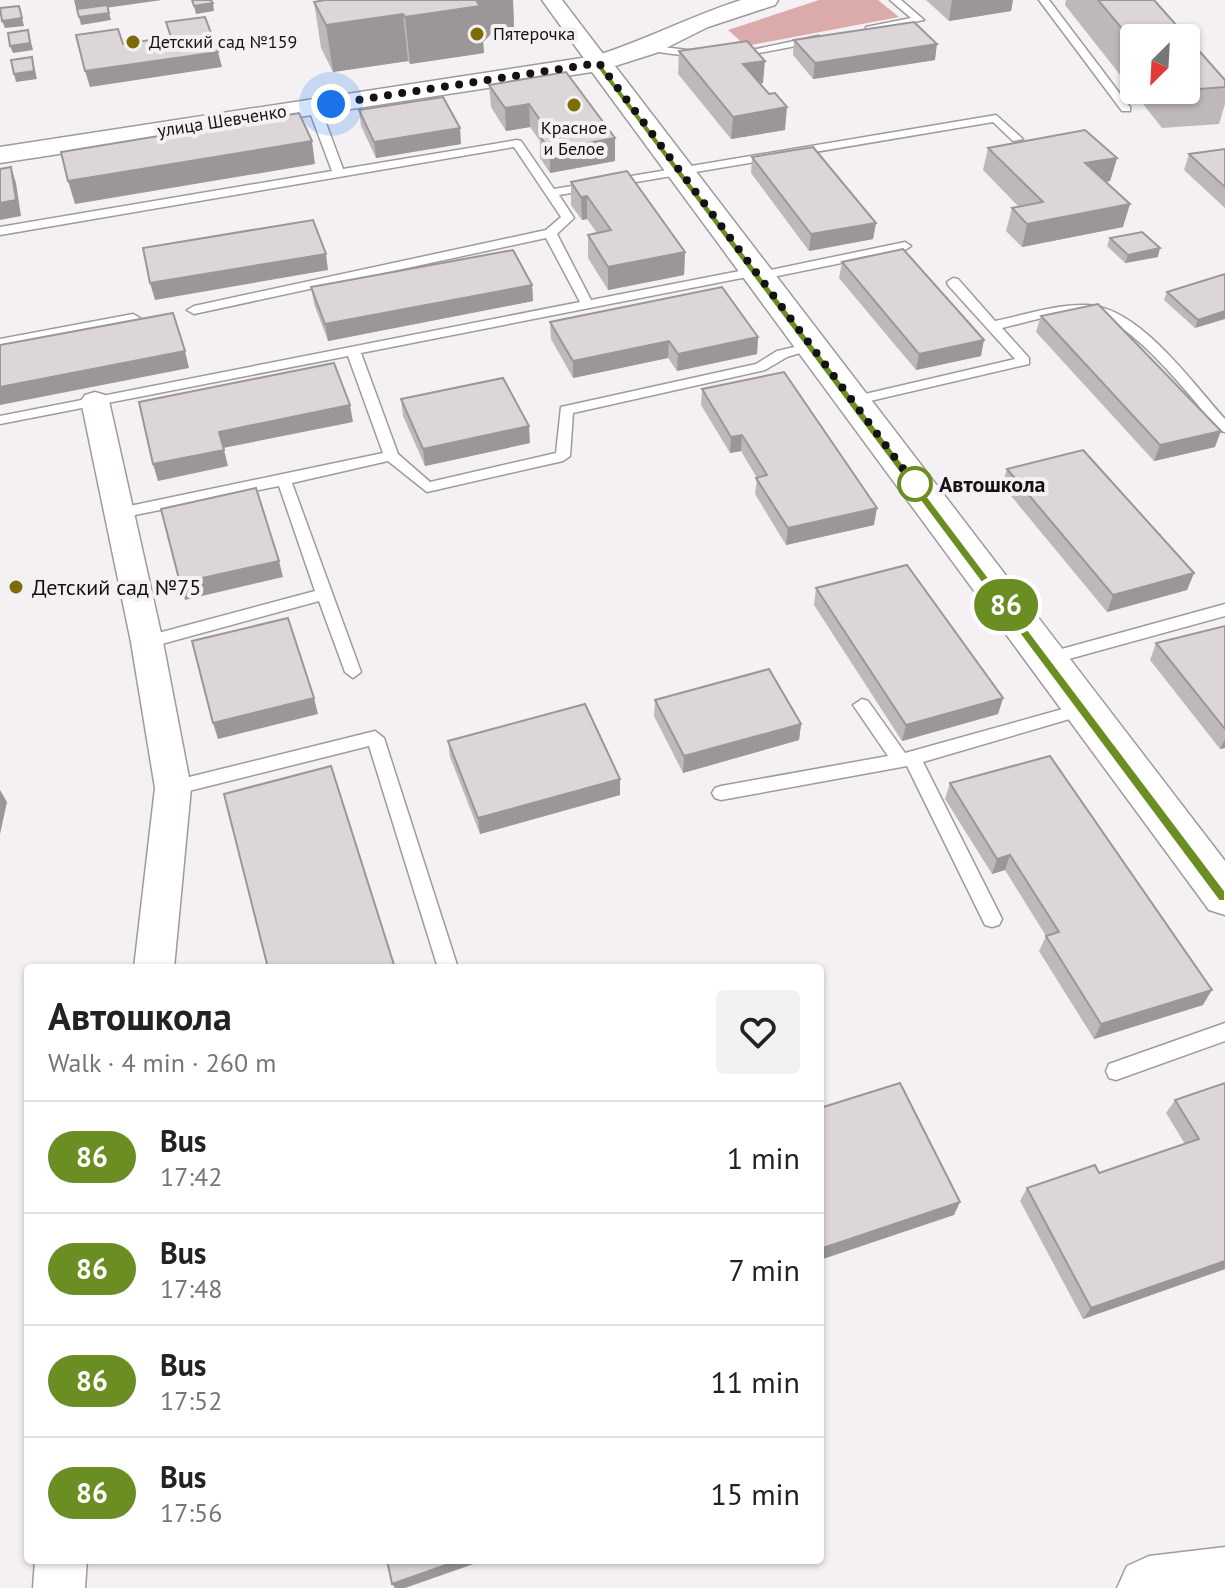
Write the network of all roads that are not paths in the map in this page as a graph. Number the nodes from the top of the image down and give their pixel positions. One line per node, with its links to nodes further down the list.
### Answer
1 (552, 0): 8 (street)
2 (766, 0): 7 (street, улица Шевченко)
3 (895, 0): 5 (lane)
4 (1044, 0): 10 (lane)
5 (858, 32)
6 (828, 37): 7 (lane)
7 (647, 48): 8 (street, улица Шевченко)
8 (599, 63): 9 (street, улица Шевченко); 13 (street)
9 (314, 107): 12 (street, улица Шевченко); 14 (lane)
10 (1126, 109)
11 (1017, 139): 13 (lane)
12 (0, 155)
13 (678, 170): 15 (lane); 19 (street)
14 (339, 173): 15 (lane); 16 (lane)
15 (551, 193): 17 (lane)
16 (0, 231)
17 (550, 233): 21 (lane); 22 (lane)
18 (905, 246): 19 (lane)
19 (757, 274): 21 (lane); 26 (street)
20 (953, 282): 24 (lane)
21 (587, 304): 27 (lane)
22 (194, 310)
23 (133, 318): 25 (lane)
24 (991, 326): 29 (lane); 31 (lane)
25 (0, 343)
26 (812, 347): 29 (street); 32 (lane)
27 (353, 350): 28 (lane); 32 (lane)
28 (95, 401): 30 (lane); 34 (street)
29 (853, 401): 38 (street)
30 (0, 420)
31 (1225, 428)
32 (391, 456): 33 (lane)
33 (284, 480): 34 (lane); 35 (lane)
34 (120, 513): 37 (street)
35 (324, 594): 37 (lane); 39 (lane)
36 (1225, 610): 38 (lane)
37 (147, 642): 43 (street)
38 (1047, 659): 41 (street)
39 (353, 672)
40 (862, 705): 42 (lane)
41 (1084, 709): 42 (lane); 45 (street)
42 (906, 759): 44 (lane); 46 (lane)
43 (173, 788): 47 (street); 48 (lane)
44 (721, 793)
45 (1225, 896)
46 (992, 919)
47 (154, 964)
48 (447, 964)
49 (1225, 1032): 50 (lane)
50 (1116, 1071)
51 (61, 1564): 53 (street)
52 (1225, 1579): 54 (street)
53 (59, 1588)
54 (1149, 1588)

